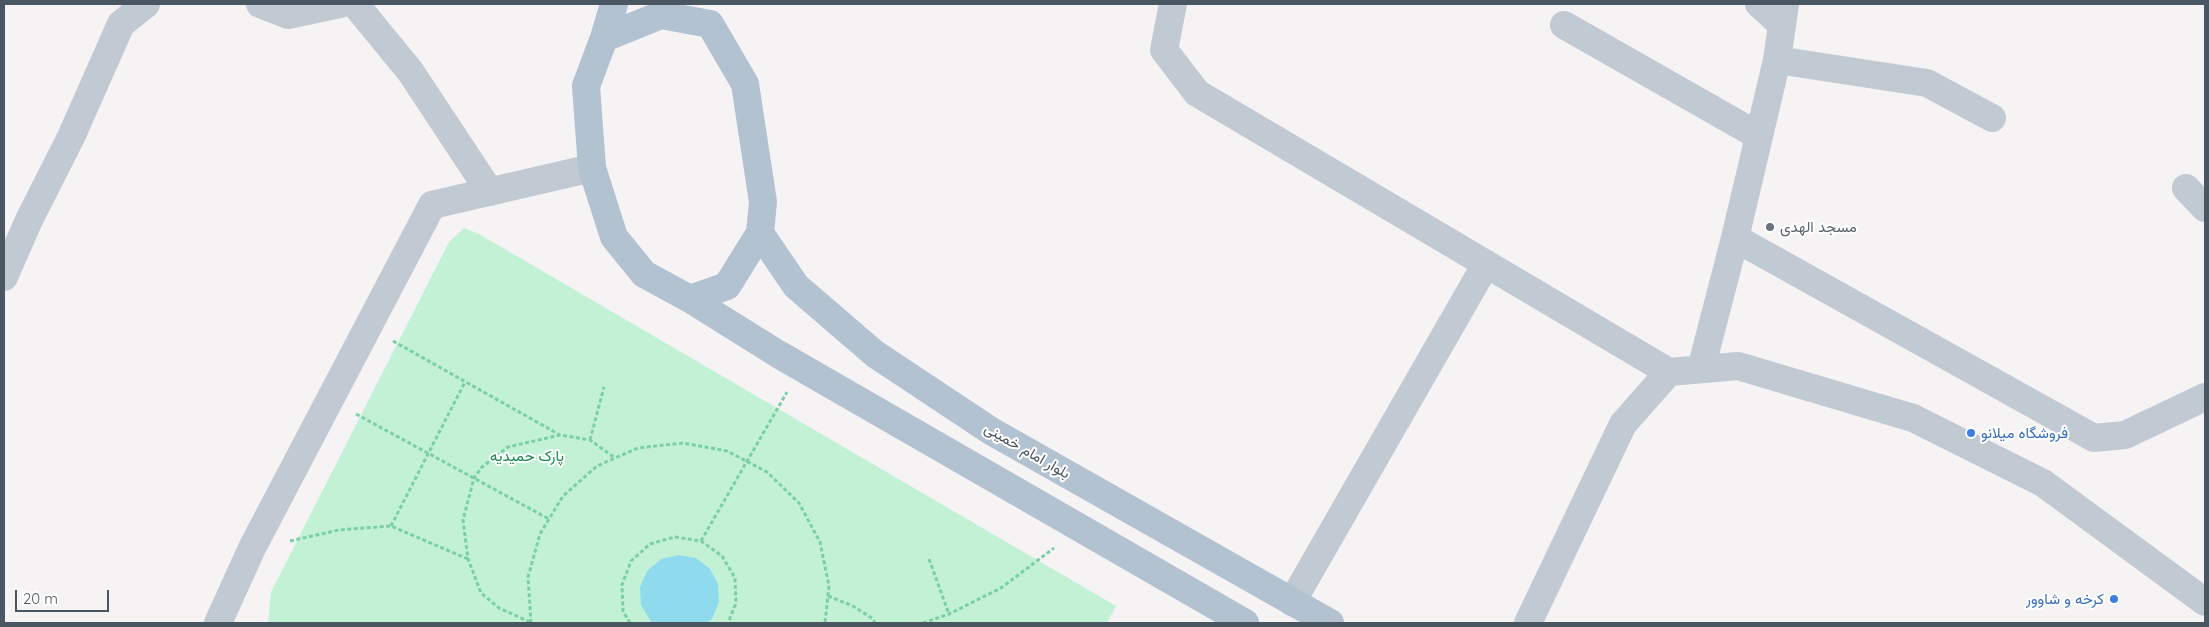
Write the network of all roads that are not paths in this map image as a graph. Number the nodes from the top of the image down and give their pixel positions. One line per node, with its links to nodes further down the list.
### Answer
1 (146, 4): 22 (street)
2 (260, 4): 3 (street)
3 (340, 4)
4 (355, 4): 17 (street)
5 (614, 4): 11 (main road)
6 (1173, 4): 21 (street)
7 (1759, 4): 9 (street)
8 (707, 14): 11 (main road); 19 (main road)
9 (1783, 14): 12 (street)
10 (1564, 25): 14 (street)
11 (604, 38): 15 (main road)
12 (1777, 60): 13 (street); 14 (street)
13 (1992, 118)
14 (1759, 136): 20 (street)
15 (592, 168): 17 (street); 23 (main road)
16 (2186, 188): 18 (street)
17 (490, 192): 29 (street)
18 (2205, 208)
19 (760, 233): 23 (main road); 27 (main road, بلوار امام خمینی)
20 (1735, 238): 24 (street); 26 (street)
21 (1486, 264): 25 (street); 27 (street)
22 (4, 277)
23 (690, 299): 30 (main road)
24 (1701, 370): 25 (street); 28 (street)
25 (1669, 372): 32 (street)
26 (2205, 397)
27 (1292, 602): 31 (main road, بلوار امام خمینی)
28 (2205, 602)
29 (218, 623)
30 (1245, 623)
31 (1330, 623)
32 (1528, 623)

